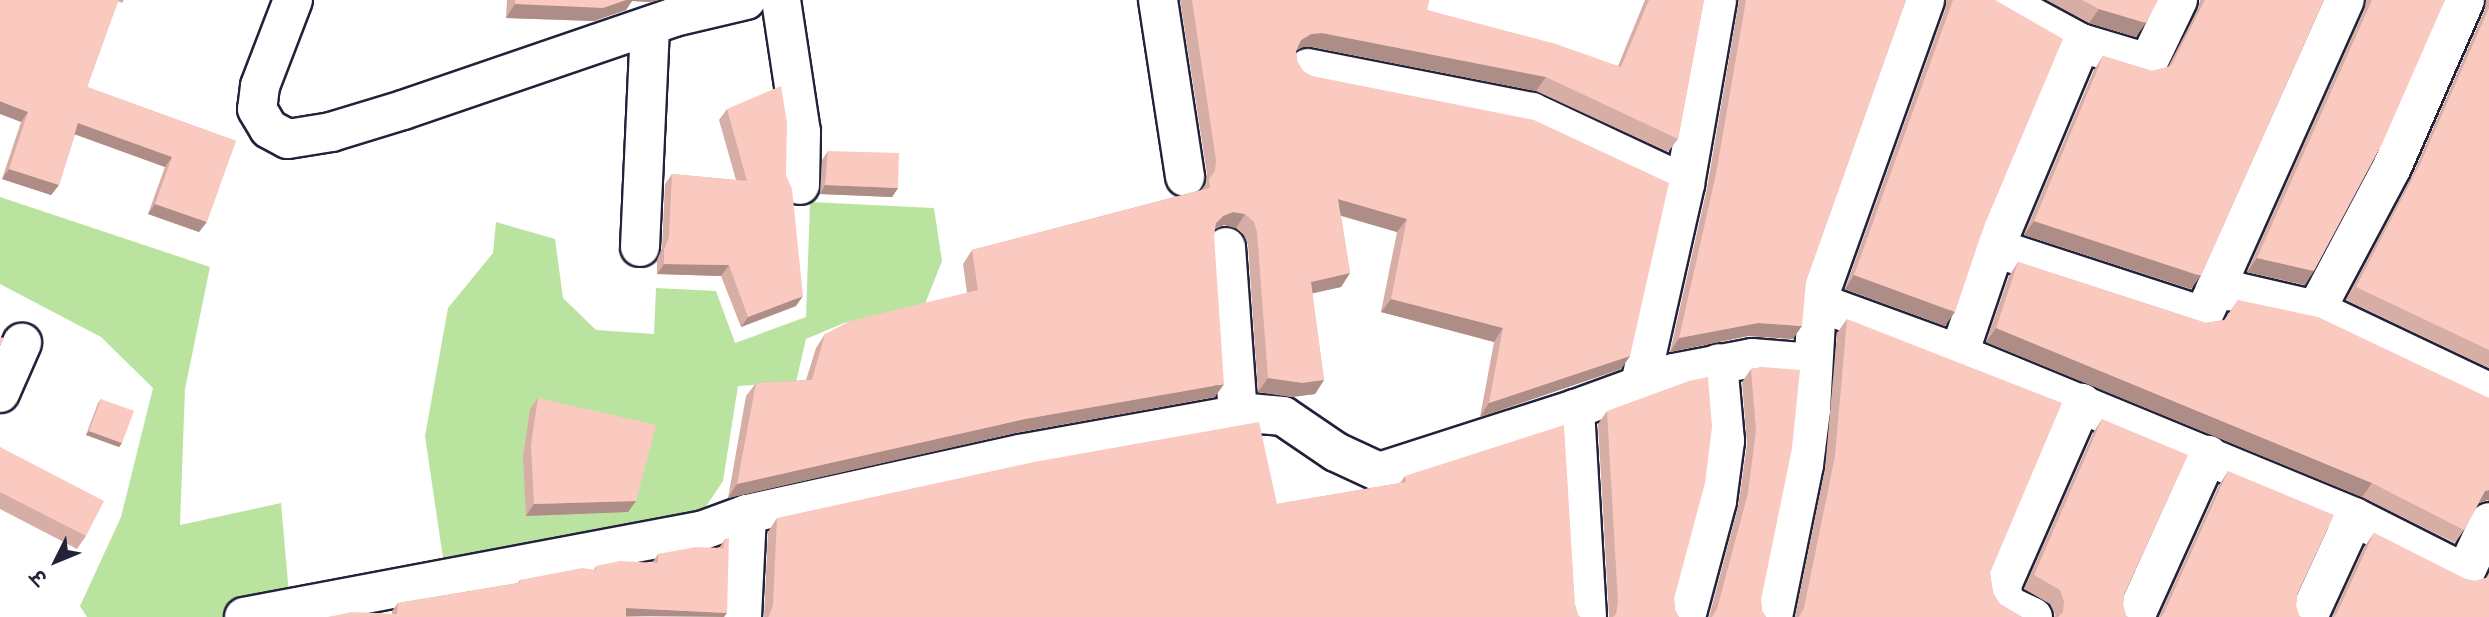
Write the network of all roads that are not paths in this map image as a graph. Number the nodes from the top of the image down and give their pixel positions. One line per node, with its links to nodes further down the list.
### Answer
1 (293, 0): 11 (street)
2 (746, 0): 11 (street)
3 (781, 0): 16 (street)
4 (1158, 0): 14 (street)
5 (1717, 0): 15 (street)
6 (1925, 0): 21 (street)
7 (2178, 0): 12 (street)
8 (2345, 0): 20 (street)
9 (2465, 0): 22 (street)
10 (2015, 3): 12 (street)
11 (650, 26): 17 (street)
12 (2081, 43): 19 (street)
13 (1308, 68): 15 (street)
14 (1185, 177)
15 (1685, 184): 27 (street)
16 (800, 185)
17 (640, 247)
18 (1226, 247): 32 (street)
19 (1995, 247): 20 (street); 24 (street)
20 (2215, 290): 22 (street)
21 (1816, 302): 24 (street); 26 (street)
22 (2316, 310): 28 (street)
23 (22, 342): 29 (street)
24 (1959, 354): 30 (street)
25 (1718, 363): 26 (street); 27 (street); 42 (street)
26 (1813, 363): 38 (street)
27 (1640, 384): 31 (street)
28 (2489, 392)
29 (0, 393)
30 (2082, 403): 33 (street); 43 (street)
31 (1575, 409): 32 (street); 41 (street)
32 (1238, 415): 34 (street)
33 (2208, 455): 35 (street); 44 (street)
34 (747, 514): 39 (street); 40 (street)
35 (2354, 517): 37 (street); 45 (street)
36 (2489, 522): 37 (street)
37 (2477, 579)
38 (1780, 614)
39 (244, 617)
40 (742, 617)
41 (1587, 617)
42 (1686, 617)
43 (2033, 617)
44 (2135, 617)
45 (2308, 617)

